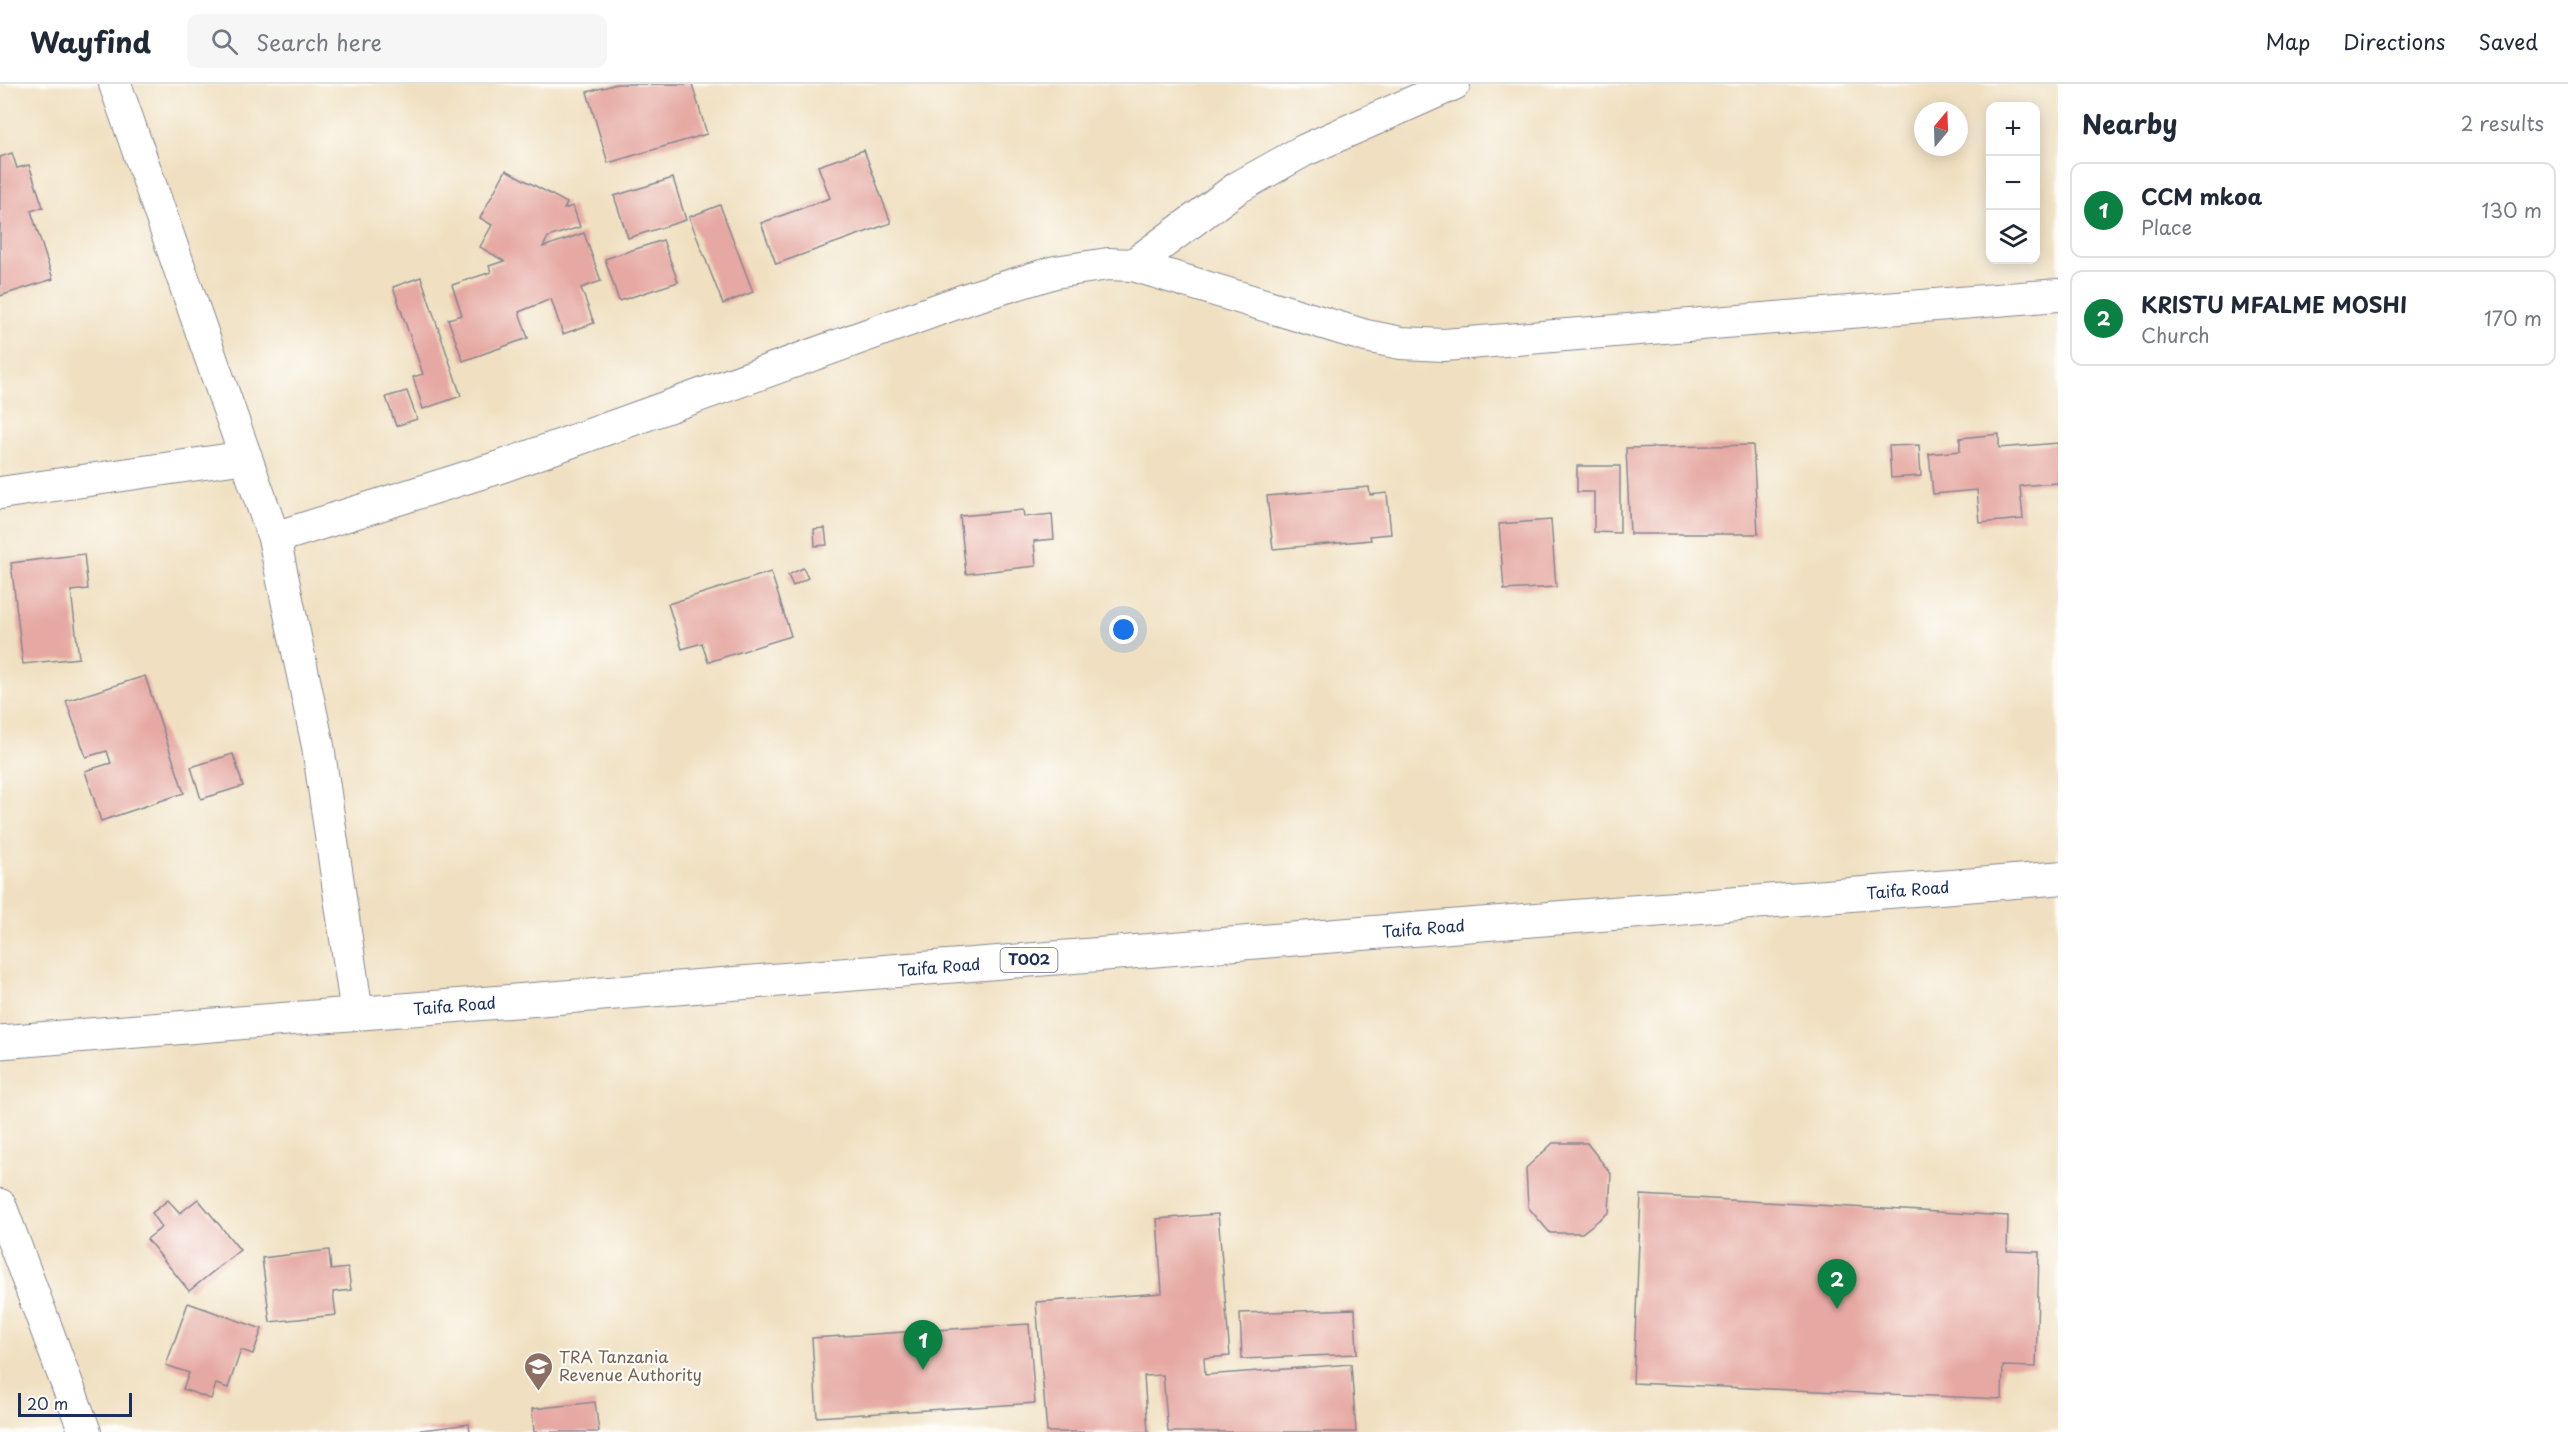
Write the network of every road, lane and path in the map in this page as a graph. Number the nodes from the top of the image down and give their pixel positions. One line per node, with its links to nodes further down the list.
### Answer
1 (115, 84): 5 (street)
2 (1454, 84): 3 (street)
3 (1133, 265): 4 (street); 7 (street)
4 (2058, 295)
5 (246, 457): 6 (street); 7 (street)
6 (0, 493)
7 (274, 538): 9 (street)
8 (2058, 878): 9 (highway, Taifa Road / T002)
9 (357, 1014): 10 (highway, Taifa Road / T002)
10 (0, 1042)
11 (0, 1205): 12 (street)
12 (85, 1432)

